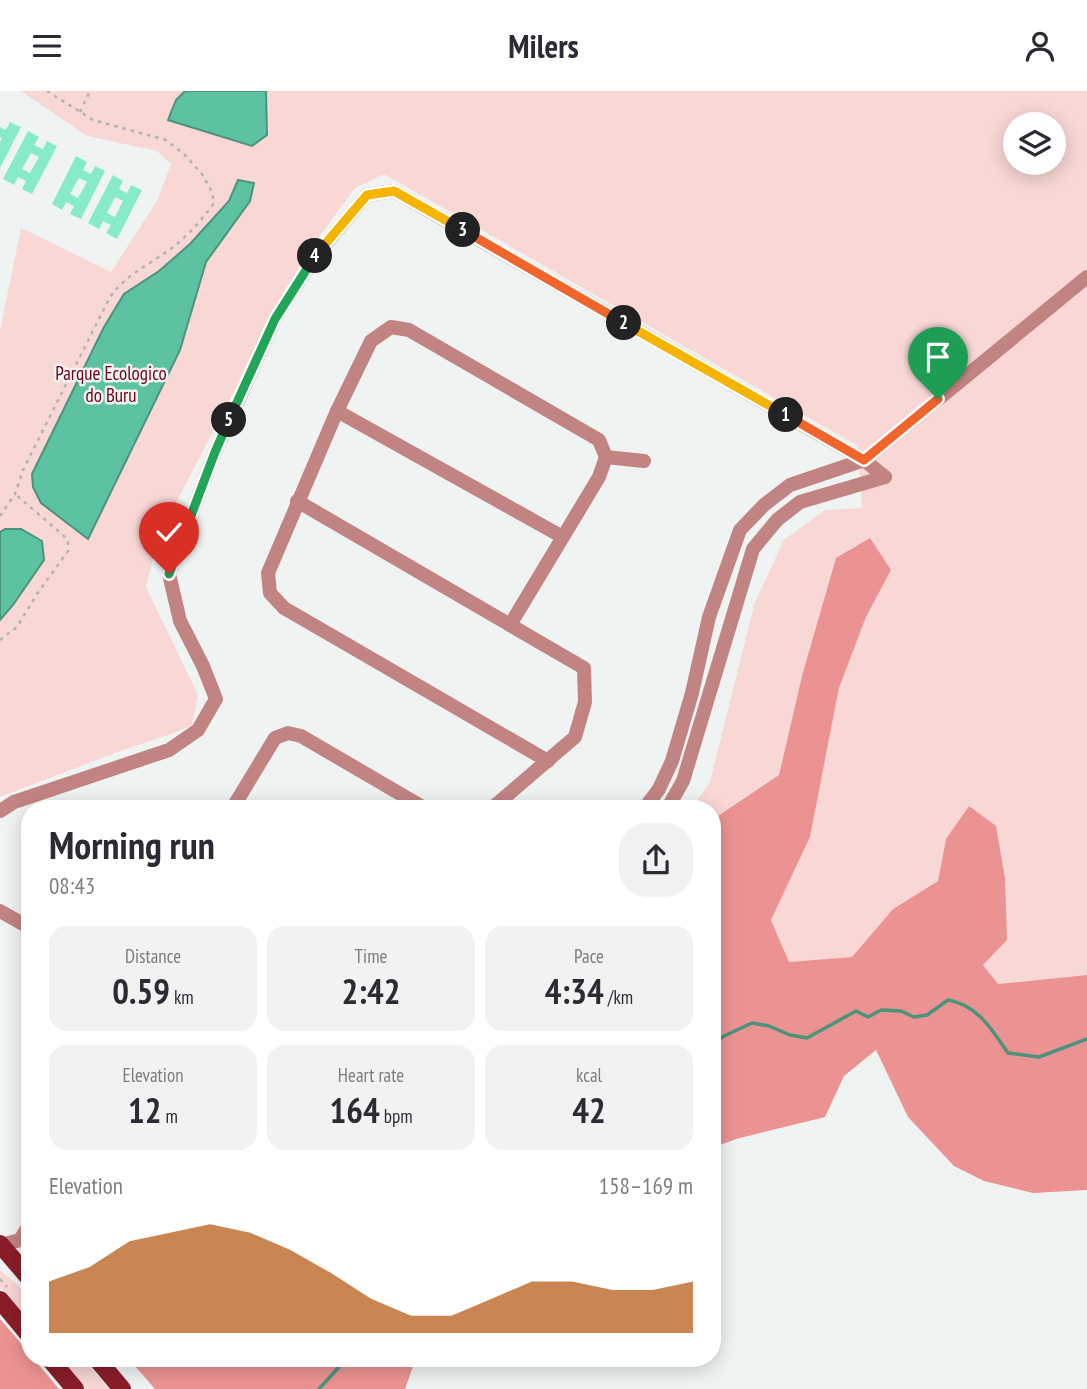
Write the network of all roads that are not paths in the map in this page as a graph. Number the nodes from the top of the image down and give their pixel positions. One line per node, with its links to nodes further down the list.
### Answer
1 (1087, 277): 4 (street)
2 (337, 411): 3 (street); 6 (street); 7 (street)
3 (606, 457): 5 (street); 7 (street)
4 (864, 460): 13 (street); 14 (street); 15 (street)
5 (643, 461)
6 (298, 501): 8 (street); 9 (street)
7 (561, 536): 8 (street)
8 (510, 625): 9 (street)
9 (548, 761): 12 (street)
10 (237, 800): 11 (street)
11 (411, 800)
12 (502, 800)
13 (651, 800)
14 (672, 800)
15 (0, 811)
16 (0, 911): 17 (street)
17 (21, 923)
18 (21, 1239): 19 (street)
19 (0, 1245): 20 (main road)
20 (21, 1269)
21 (0, 1300): 22 (main road)
22 (21, 1325)
23 (57, 1367): 25 (main road)
24 (104, 1367): 26 (main road)
25 (75, 1389)
26 (122, 1389)

